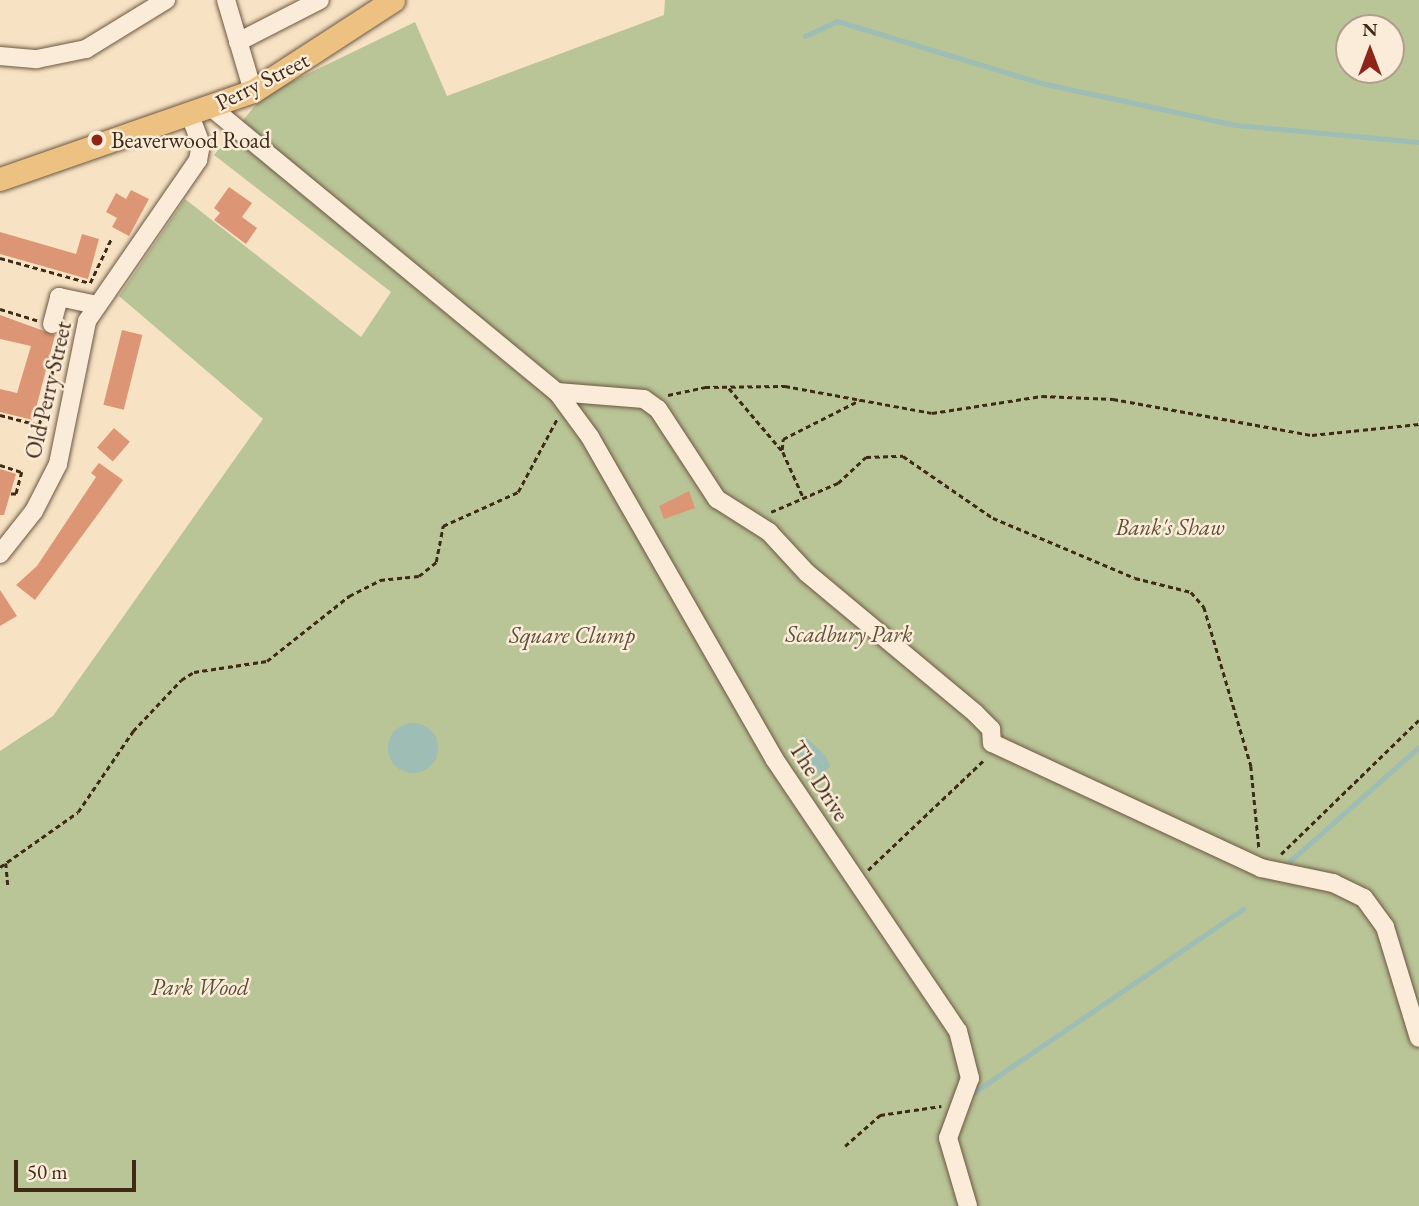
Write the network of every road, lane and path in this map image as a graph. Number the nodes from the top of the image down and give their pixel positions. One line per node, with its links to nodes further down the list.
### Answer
1 (166, 0): 6 (street)
2 (226, 0): 5 (street)
3 (320, 0): 5 (street)
4 (393, 0): 7 (main road, Perry Street)
5 (238, 42): 7 (street)
6 (0, 56)
7 (253, 91): 8 (main road, Perry Street)
8 (212, 108): 9 (main road, Perry Street); 17 (street, The Drive)
9 (190, 117): 10 (main road, Perry Street); 13 (street, Old Perry Street)
10 (0, 179)
11 (112, 237): 12 (path)
12 (0, 258)
13 (96, 305): 15 (street, Old Perry Street); 27 (street, Old Perry Street)
14 (0, 309): 15 (path)
15 (52, 324): 20 (path)
16 (728, 387): 18 (path); 19 (path); 22 (path)
17 (559, 394): 19 (street); 30 (path); 33 (street, The Drive)
18 (863, 398): 21 (path); 22 (path)
19 (644, 399): 26 (street)
20 (0, 415)
21 (1419, 424)
22 (782, 450): 25 (path)
23 (0, 465): 24 (path)
24 (10, 494)
25 (804, 499): 26 (path); 32 (path)
26 (737, 517): 29 (street)
27 (0, 554)
28 (1419, 720): 32 (path)
29 (998, 746): 32 (street); 33 (path)
30 (6, 863): 31 (path); 34 (path)
31 (0, 867)
32 (1261, 868): 35 (street)
33 (855, 881): 36 (street, The Drive)
34 (8, 886)
35 (1419, 1038)
36 (962, 1106): 37 (path); 38 (street, The Drive)
37 (845, 1146)
38 (968, 1206)

